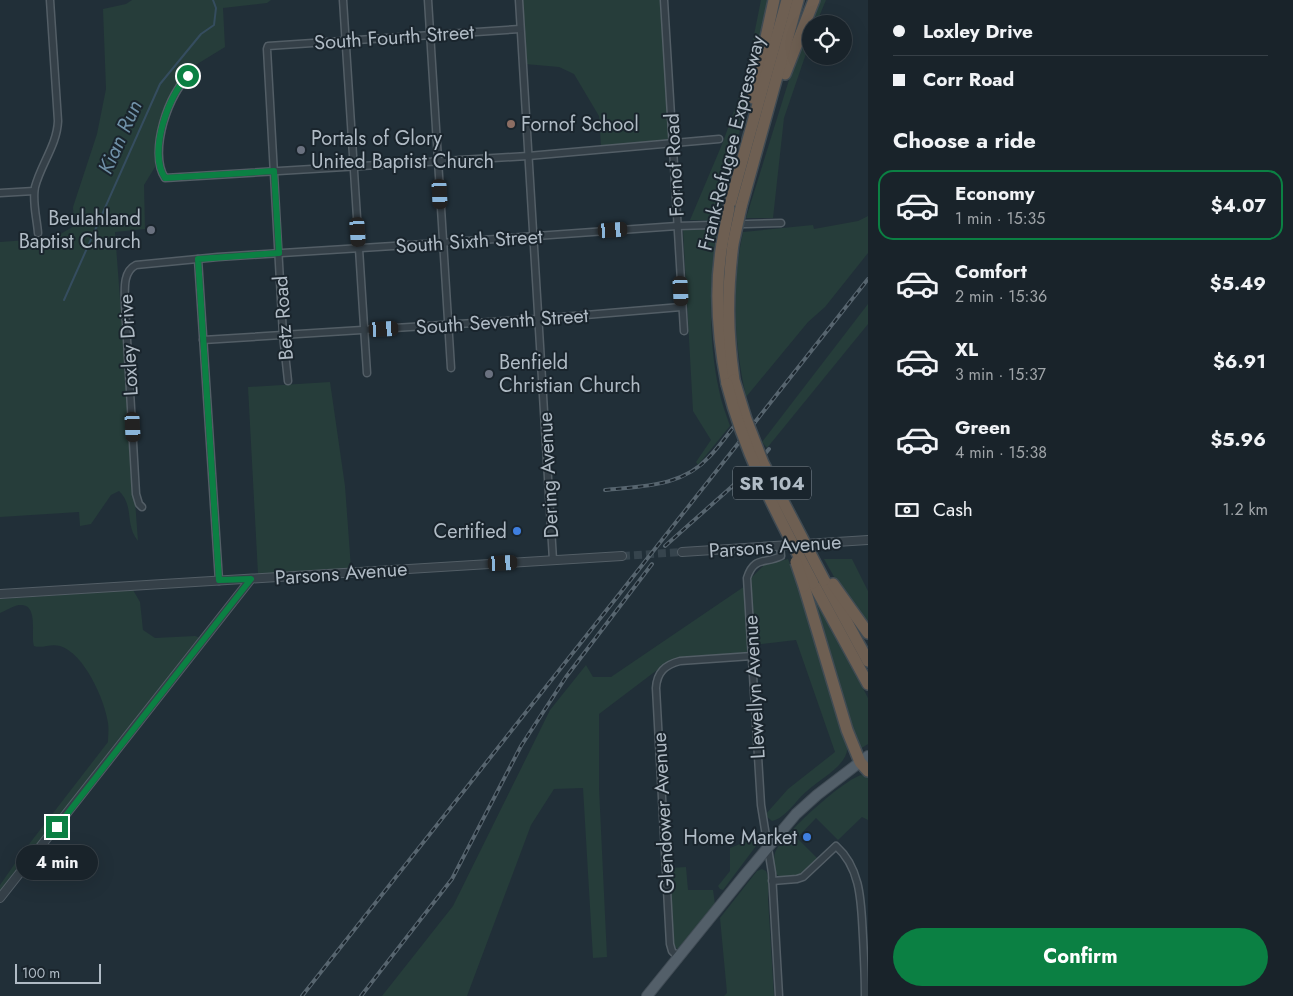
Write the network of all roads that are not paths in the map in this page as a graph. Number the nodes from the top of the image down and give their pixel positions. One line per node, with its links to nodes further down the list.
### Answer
1 (50, 0): 23 (street)
2 (343, 0): 12 (street)
3 (428, 0): 11 (street)
4 (519, 0): 10 (street, Dering Avenue)
5 (664, 0): 17 (street, Fornof Road)
6 (774, 0): 18 (highway)
7 (787, 0): 18 (highway, Frank-Refugee Expressway / SR 104)
8 (798, 0): 15 (highway, Frank-Refugee Expressway / SR 104)
9 (814, 0): 15 (highway)
10 (520, 29): 11 (street, South Fourth Street); 19 (street, Dering Avenue)
11 (430, 35): 12 (street, South Fourth Street); 20 (street)
12 (346, 40): 13 (street, South Fourth Street); 21 (street)
13 (268, 46): 22 (street, Betz Road)
14 (191, 74): 22 (street)
15 (773, 92): 25 (highway, Frank-Refugee Expressway / SR 104)
16 (720, 138): 17 (street)
17 (673, 144): 19 (street); 27 (street, Fornof Road)
18 (744, 151): 25 (highway, Frank-Refugee Expressway / SR 104)
19 (528, 156): 20 (street); 29 (street, Dering Avenue)
20 (438, 162): 21 (street); 30 (street)
21 (353, 167): 22 (street); 31 (street)
22 (274, 171): 32 (street, Betz Road)
23 (34, 190): 24 (street); 28 (street)
24 (0, 193)
25 (735, 208): 45 (highway, Frank-Refugee Expressway / SR 104, bridge)
26 (781, 223): 27 (street, South Sixth Street)
27 (677, 226): 29 (street, South Sixth Street); 35 (street, Fornof Road)
28 (38, 233)
29 (533, 236): 30 (street, South Sixth Street); 36 (street, Dering Avenue)
30 (443, 243): 31 (street, South Sixth Street); 37 (street)
31 (359, 248): 32 (street, South Sixth Street); 38 (street)
32 (279, 253): 33 (street, South Sixth Street); 40 (street, Betz Road)
33 (198, 259): 34 (street, South Sixth Street); 41 (street)
34 (128, 270): 46 (street, Loxley Drive)
35 (682, 307): 36 (street, South Seventh Street); 39 (street, Fornof Road)
36 (538, 319): 37 (street, South Seventh Street); 51 (street, Dering Avenue)
37 (448, 325): 38 (street, South Seventh Street); 42 (street)
38 (364, 330): 40 (street, South Seventh Street); 43 (street)
39 (684, 331)
40 (284, 335): 41 (street, South Seventh Street); 44 (street, Betz Road)
41 (203, 340): 53 (street)
42 (451, 368)
43 (366, 373)
44 (288, 380)
45 (730, 382): 54 (highway, Frank-Refugee Expressway / SR 104, bridge); 54 (highway, Frank-Refugee Expressway / SR 104, bridge)
46 (142, 506)
47 (868, 540): 48 (street, Parsons Avenue)
48 (780, 546): 49 (street, Parsons Avenue); 57 (street, Llewellyn Avenue)
49 (682, 552)
50 (622, 556): 51 (street, Parsons Avenue)
51 (553, 560): 52 (street, Parsons Avenue)
52 (251, 579): 53 (street, Parsons Avenue); 64 (street)
53 (219, 580): 55 (street, Parsons Avenue)
54 (818, 582): 56 (highway); 58 (highway, Frank-Refugee Expressway / SR 104); 59 (highway, Frank-Refugee Expressway / SR 104); 60 (highway)
55 (0, 594)
56 (868, 633)
57 (752, 656): 62 (street, Llewellyn Avenue); 65 (street, Glendower Avenue)
58 (868, 661)
59 (868, 684)
60 (864, 759): 61 (highway); 62 (main road)
61 (868, 771)
62 (767, 849): 63 (street, Llewellyn Avenue); 65 (main road)
63 (772, 881): 67 (street, Llewellyn Avenue); 68 (street)
64 (0, 898)
65 (678, 957): 66 (main road)
66 (647, 996)
67 (779, 996)
68 (866, 996)

